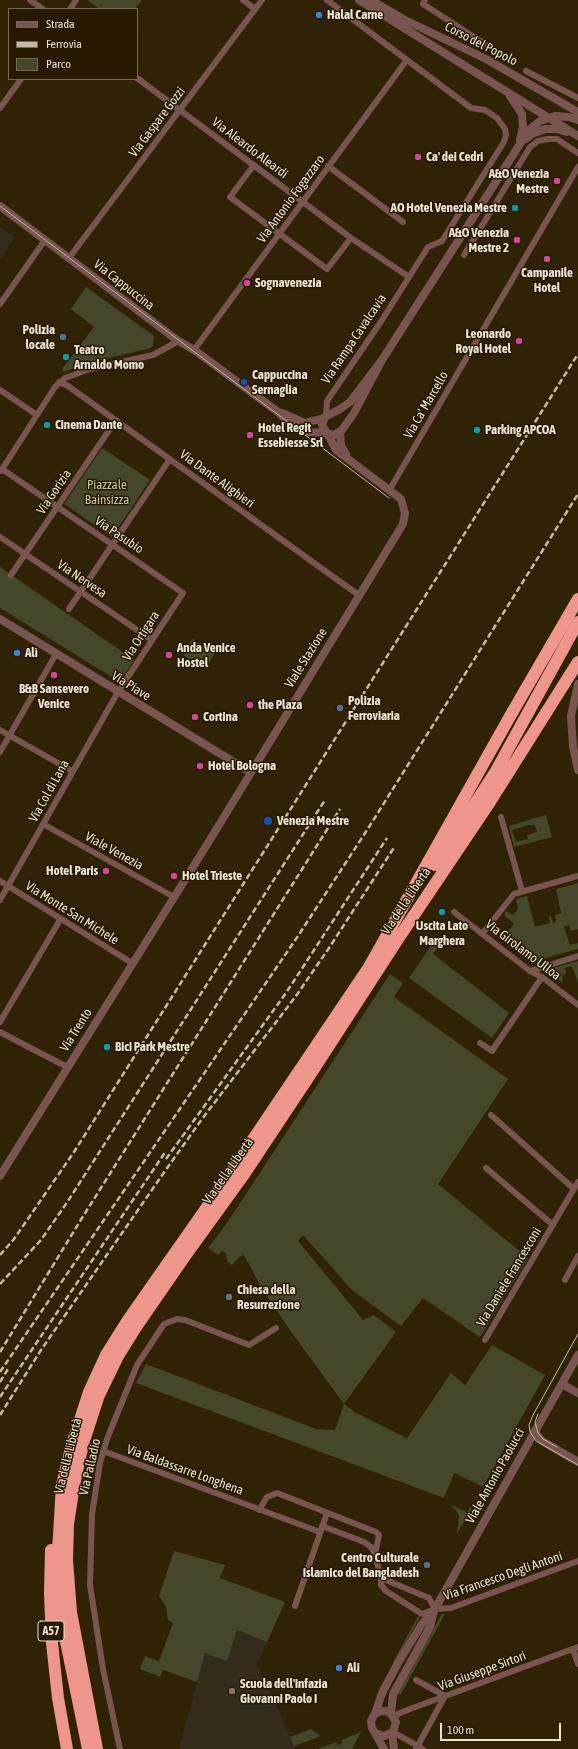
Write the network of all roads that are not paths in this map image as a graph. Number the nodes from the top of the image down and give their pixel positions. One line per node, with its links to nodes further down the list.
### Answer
1 (30, 0): 8 (street)
2 (243, 0): 9 (street)
3 (262, 0): 9 (street, Via Gaspare Gozzi)
4 (327, 0): 11 (street)
5 (359, 0): 15 (street, Corso del Popolo)
6 (371, 0): 19 (street, Corso del Popolo)
7 (425, 0): 10 (street)
8 (42, 8)
9 (255, 9): 18 (street, Via Gaspare Gozzi)
10 (502, 55)
11 (406, 61): 26 (street, Via Antonio Fogazzaro); 36 (street, Via Rampa Cavalcavia)
12 (526, 71): 16 (street)
13 (138, 79): 18 (street, Via Aleardo Aleardi)
14 (20, 80): 17 (street)
15 (504, 90): 20 (street, Corso del Popolo); 23 (street, Corso del Popolo)
16 (578, 98)
17 (0, 108)
18 (180, 109): 25 (street, Via Aleardo Aleardi); 35 (street, Via Gaspare Gozzi)
19 (578, 112)
20 (549, 118): 21 (street); 22 (street, Corso del Popolo); 23 (street)
21 (578, 120)
22 (578, 136): 23 (street, Corso del Popolo)
23 (519, 144): 40 (street)
24 (578, 154): 34 (street)
25 (254, 164): 28 (street, Via Aleardo Aleardi); 31 (street)
26 (328, 166): 28 (street, Via Antonio Fogazzaro); 30 (street)
27 (578, 167): 52 (street, Via Ca' Marcello)
28 (303, 201): 31 (street, Via Antonio Fogazzaro); 32 (street, Via Aleardo Aleardi)
29 (0, 206): 33 (street, Via Cappuccina)
30 (402, 222)
31 (279, 234): 32 (street); 39 (street, Via Antonio Fogazzaro)
32 (351, 238): 36 (street, Via Aleardo Aleardi)
33 (46, 240): 35 (street, Via Cappuccina); 37 (street)
34 (464, 255)
35 (70, 258): 38 (street, Via Cappuccina)
36 (409, 277): 45 (street, Via Rampa Cavalcavia)
37 (0, 304)
38 (179, 344): 39 (street, Via Cappuccina); 41 (street)
39 (194, 350): 43 (street, Via Cappuccina)
40 (382, 360): 45 (street); 47 (street)
41 (59, 382): 44 (street); 46 (street, Via Dante Alighieri)
42 (0, 390): 44 (street)
43 (278, 412): 45 (street, Via Cappuccina); 48 (street, Via Cappuccina)
44 (37, 415): 51 (street)
45 (327, 416): 47 (street); 48 (street)
46 (116, 420): 49 (street, Via Dante Alighieri); 53 (street, Via Gorizia)
47 (341, 430): 48 (street); 50 (street)
48 (326, 433): 50 (street)
49 (170, 459): 55 (street); 60 (street, Via Dante Alighieri)
50 (352, 461): 52 (street)
51 (1, 471): 53 (street, Via Pasubio)
52 (390, 489): 60 (street, Viale Stazione)
53 (57, 507): 55 (street, Via Pasubio); 56 (street, Via Gorizia)
54 (0, 537): 56 (street, Via Nervesa)
55 (113, 544): 58 (street); 59 (street, Via Pasubio)
56 (25, 554): 57 (street, Via Gorizia); 58 (street, Via Nervesa)
57 (11, 575)
58 (81, 592): 62 (street); 65 (street, Via Nervesa)
59 (183, 593): 65 (street, Via Ortigara)
60 (360, 596): 76 (street, Viale Stazione)
61 (578, 599): 90 (highway, Via della Libertà, bridge)
62 (69, 609)
63 (0, 619): 66 (street, Via Piave)
64 (578, 622): 90 (highway)
65 (152, 640): 69 (street, Via Ortigara)
66 (56, 654): 69 (street, Via Piave); 72 (street)
67 (578, 662): 136 (highway, Via della Libertà)
68 (578, 684): 70 (street)
69 (118, 692): 75 (street, Via Col di Lana); 76 (street, Via Piave)
70 (576, 692): 74 (street)
71 (0, 730): 72 (street)
72 (9, 735): 73 (street); 75 (street)
73 (0, 752)
74 (578, 770)
75 (72, 771): 78 (street, Via Col di Lana)
76 (250, 772): 83 (street, Viale Stazione)
77 (501, 817): 82 (street)
78 (43, 824): 81 (street, Via Col di Lana); 83 (street, Viale Venezia)
79 (578, 876): 82 (street)
80 (0, 881): 81 (street, Via Monte San Michele)
81 (8, 886): 84 (street, Via Col di Lana); 86 (street, Via Monte San Michele)
82 (522, 891): 87 (street)
83 (174, 897): 89 (street, Via Trento)
84 (0, 900)
85 (454, 912): 87 (street, Via Girolamo Ulloa)
86 (60, 920): 89 (street, Via Monte San Michele); 94 (street)
87 (482, 934): 91 (street, Via Girolamo Ulloa)
88 (578, 956): 91 (street)
89 (132, 963): 97 (street, Via Trento)
90 (369, 967): 117 (highway, Via della Libertà)
91 (530, 971): 92 (street, Via Girolamo Ulloa)
92 (542, 977): 93 (street, Via Girolamo Ulloa); 96 (street)
93 (578, 1005)
94 (0, 1022)
95 (0, 1032): 97 (street)
96 (480, 1043)
97 (67, 1067): 100 (street, Via Trento)
98 (491, 1114): 102 (street)
99 (486, 1168): 103 (street, Via Daniele Francesconi)
100 (0, 1176)
101 (578, 1182): 102 (street, Via Daniele Francesconi)
102 (574, 1189): 103 (street, Via Daniele Francesconi)
103 (553, 1225): 109 (street, Via Daniele Francesconi)
104 (578, 1256): 105 (street)
105 (571, 1268): 106 (street); 107 (street)
106 (578, 1272)
107 (565, 1280)
108 (276, 1328): 114 (street, Via Palladio)
109 (485, 1340)
110 (578, 1355): 111 (street, Viale Antonio Paolucci)
111 (562, 1384): 112 (street); 113 (street, Viale Antonio Paolucci)
112 (578, 1393)
113 (534, 1431): 115 (street); 124 (street, Viale Antonio Paolucci)
114 (103, 1452): 116 (street, Via Baldassarre Longhena); 137 (street, Via Palladio)
115 (578, 1462)
116 (259, 1510): 118 (street); 119 (street, Via Baldassarre Longhena)
117 (59, 1512): 134 (highway, A57); 135 (highway)
118 (327, 1512): 119 (street); 120 (street)
119 (321, 1529): 120 (street, Via Baldassarre Longhena); 123 (street)
120 (375, 1554): 122 (street)
121 (578, 1562): 124 (street, Via Francesco Degli Antoni)
122 (381, 1578): 124 (street); 124 (street)
123 (295, 1606)
124 (435, 1609): 129 (street, Viale Antonio Paolucci); 130 (street, Viale Antonio Paolucci)
125 (576, 1648): 126 (street); 128 (street, Via Giuseppe Sirtori)
126 (578, 1664)
127 (416, 1680): 128 (street)
128 (445, 1696): 130 (street, Via Giuseppe Sirtori); 133 (street)
129 (375, 1714): 130 (street); 132 (street)
130 (393, 1716): 131 (street)
131 (392, 1732): 132 (street); 133 (street); 139 (street)
132 (375, 1733): 138 (street)
133 (418, 1748)
134 (67, 1749)
135 (88, 1749)
136 (98, 1749)
137 (120, 1749)
138 (384, 1749)
139 (394, 1749)

